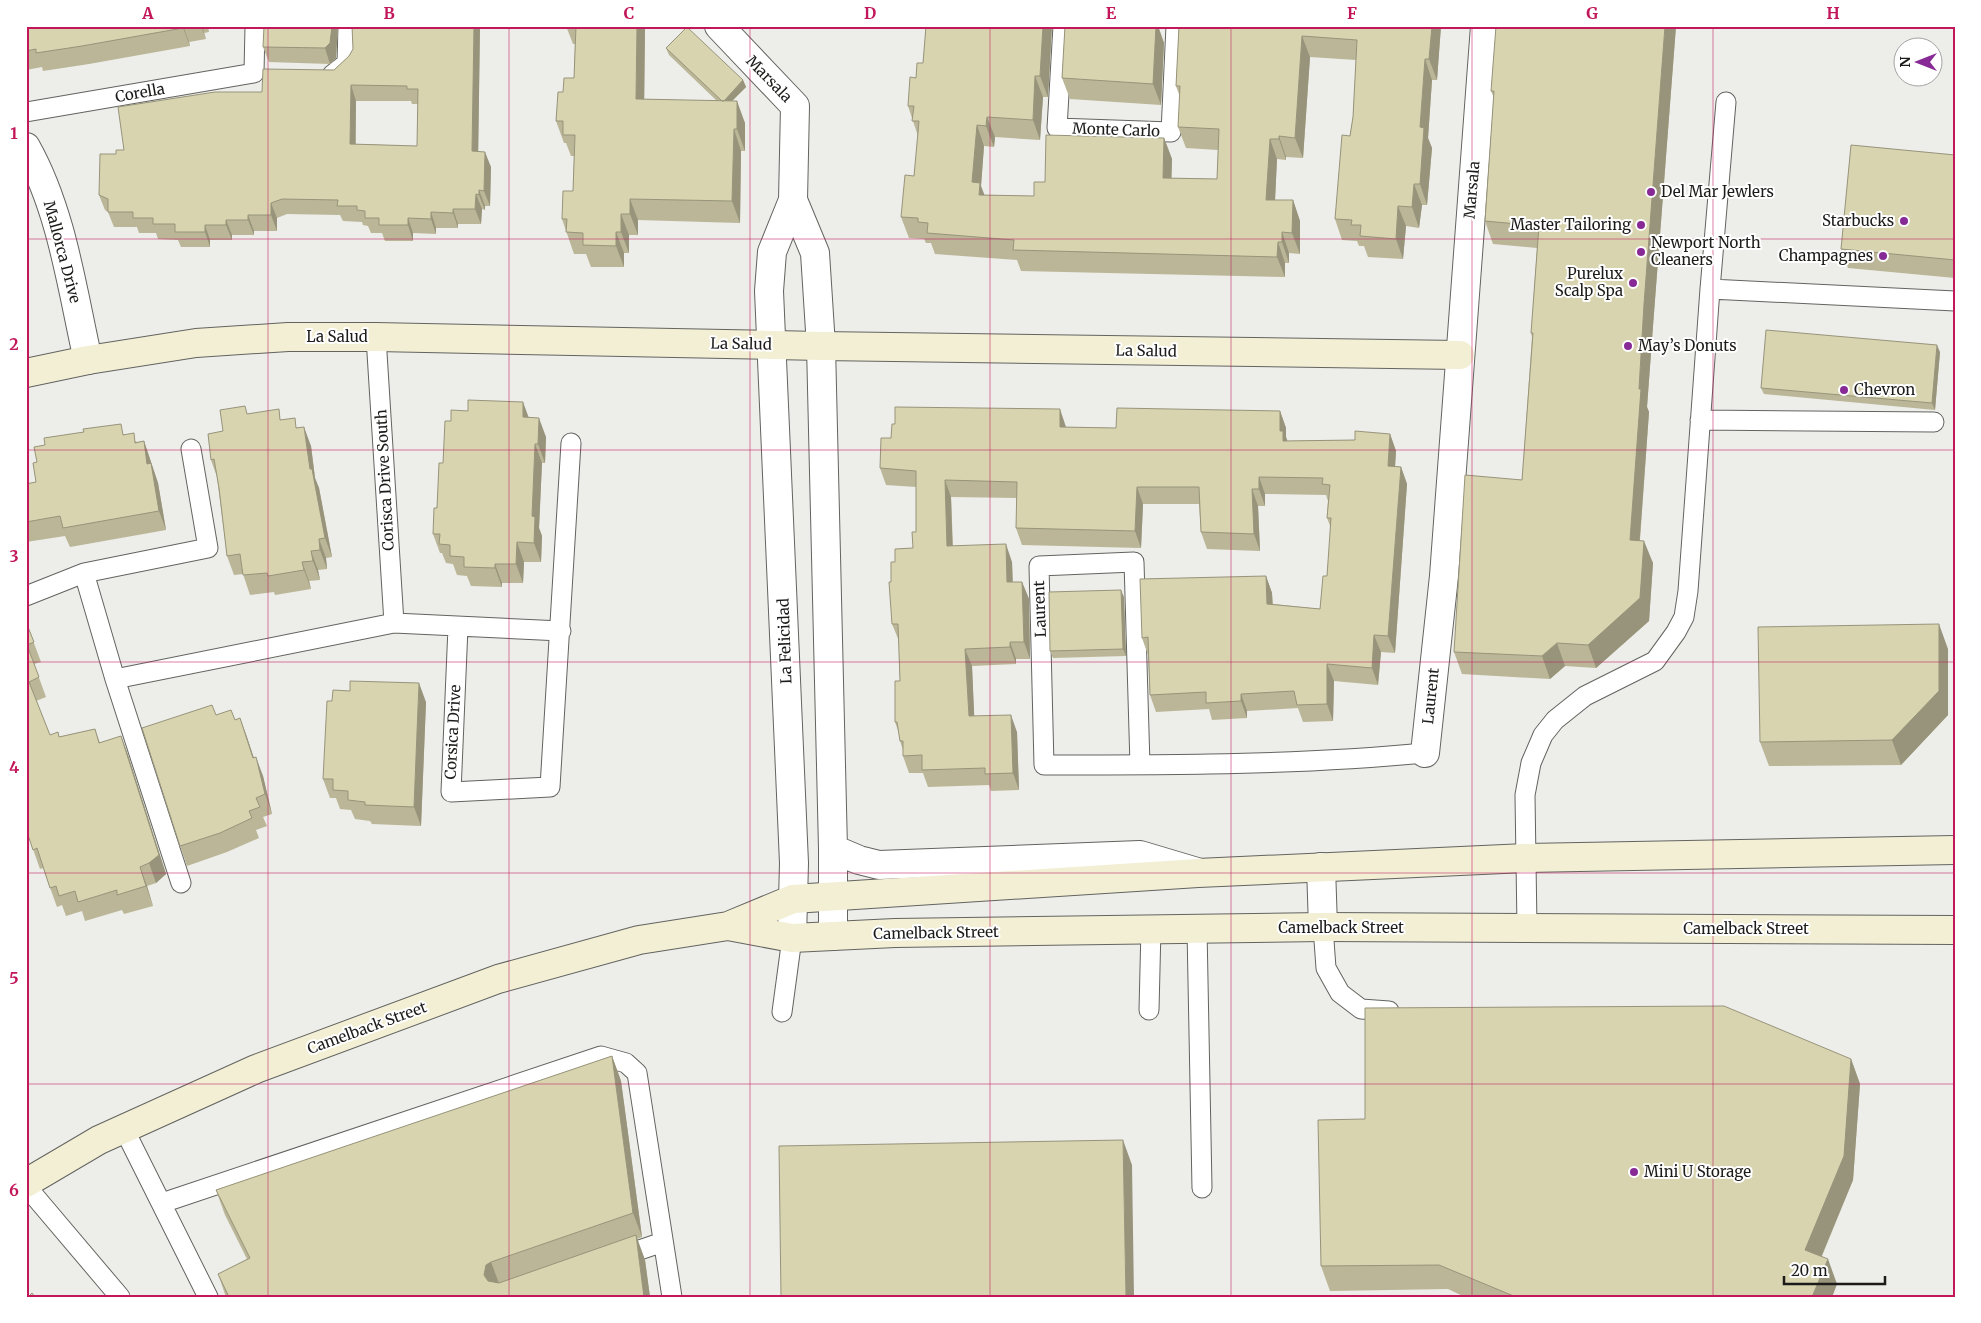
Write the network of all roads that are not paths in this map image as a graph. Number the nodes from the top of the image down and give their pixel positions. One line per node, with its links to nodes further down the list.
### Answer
1 (255, 26): 9 (lane, Corella)
2 (348, 26): 7 (lane)
3 (719, 26): 11 (street, Marsala)
4 (1063, 26): 5 (lane, Monte Carlo)
5 (1176, 26)
6 (1485, 26): 17 (street, Marsala)
7 (317, 75)
8 (1726, 102): 12 (lane)
9 (26, 112)
10 (26, 147): 18 (street, Mallorca Drive)
11 (793, 200): 15 (street, Marsala); 16 (street, Marsala)
12 (1710, 289): 13 (lane); 20 (lane)
13 (1955, 301)
14 (376, 337): 15 (street, La Salud); 18 (street, La Salud); 26 (lane, Corisca Drive South)
15 (771, 344): 16 (street, La Salud); 39 (street, La Felicidad)
16 (821, 346): 17 (street, La Salud); 32 (street)
17 (1460, 355): 30 (street, Laurent)
18 (88, 360): 19 (street, La Salud)
19 (26, 373)
20 (1700, 420): 21 (lane); 34 (lane)
21 (1934, 422)
22 (571, 443): 28 (lane, Corsica Drive)
23 (192, 449): 24 (lane)
24 (84, 573): 25 (lane); 29 (lane)
25 (26, 596)
26 (394, 623): 27 (lane); 29 (lane)
27 (458, 627): 28 (lane); 28 (lane, Corsica Drive)
28 (560, 631)
29 (115, 679): 37 (lane)
30 (1425, 753): 31 (lane, Laurent)
31 (1140, 765): 31 (lane, Laurent)
32 (833, 849): 36 (street, Camelback Street); 38 (street)
33 (1955, 850): 34 (street, Camelback Street)
34 (1526, 858): 35 (street, Camelback Street); 43 (lane)
35 (1321, 867): 36 (street, Camelback Street); 41 (street)
36 (1198, 873): 38 (street, Camelback Street)
37 (181, 883)
38 (832, 895): 39 (street, Camelback Street); 46 (street)
39 (793, 898): 40 (street, Camelback Street); 47 (street, La Felicidad)
40 (728, 926): 47 (street, Camelback Street); 51 (street, Camelback Street)
41 (1323, 927): 43 (street, Camelback Street); 44 (street, Camelback Street); 50 (lane)
42 (1151, 928): 44 (street, Camelback Street); 46 (street, Camelback Street); 48 (lane)
43 (1527, 928): 45 (street, Camelback Street)
44 (1197, 929): 53 (lane)
45 (1955, 930)
46 (833, 936): 47 (street, Camelback Street)
47 (792, 938): 49 (lane)
48 (1149, 1010)
49 (782, 1012)
50 (1405, 1012)
51 (124, 1129): 52 (street, Camelback Street); 54 (lane)
52 (26, 1185): 57 (lane)
53 (1202, 1188)
54 (162, 1204): 55 (lane); 58 (lane)
55 (663, 1242): 56 (lane); 59 (lane)
56 (598, 1264)
57 (120, 1297)
58 (208, 1297)
59 (672, 1297)

